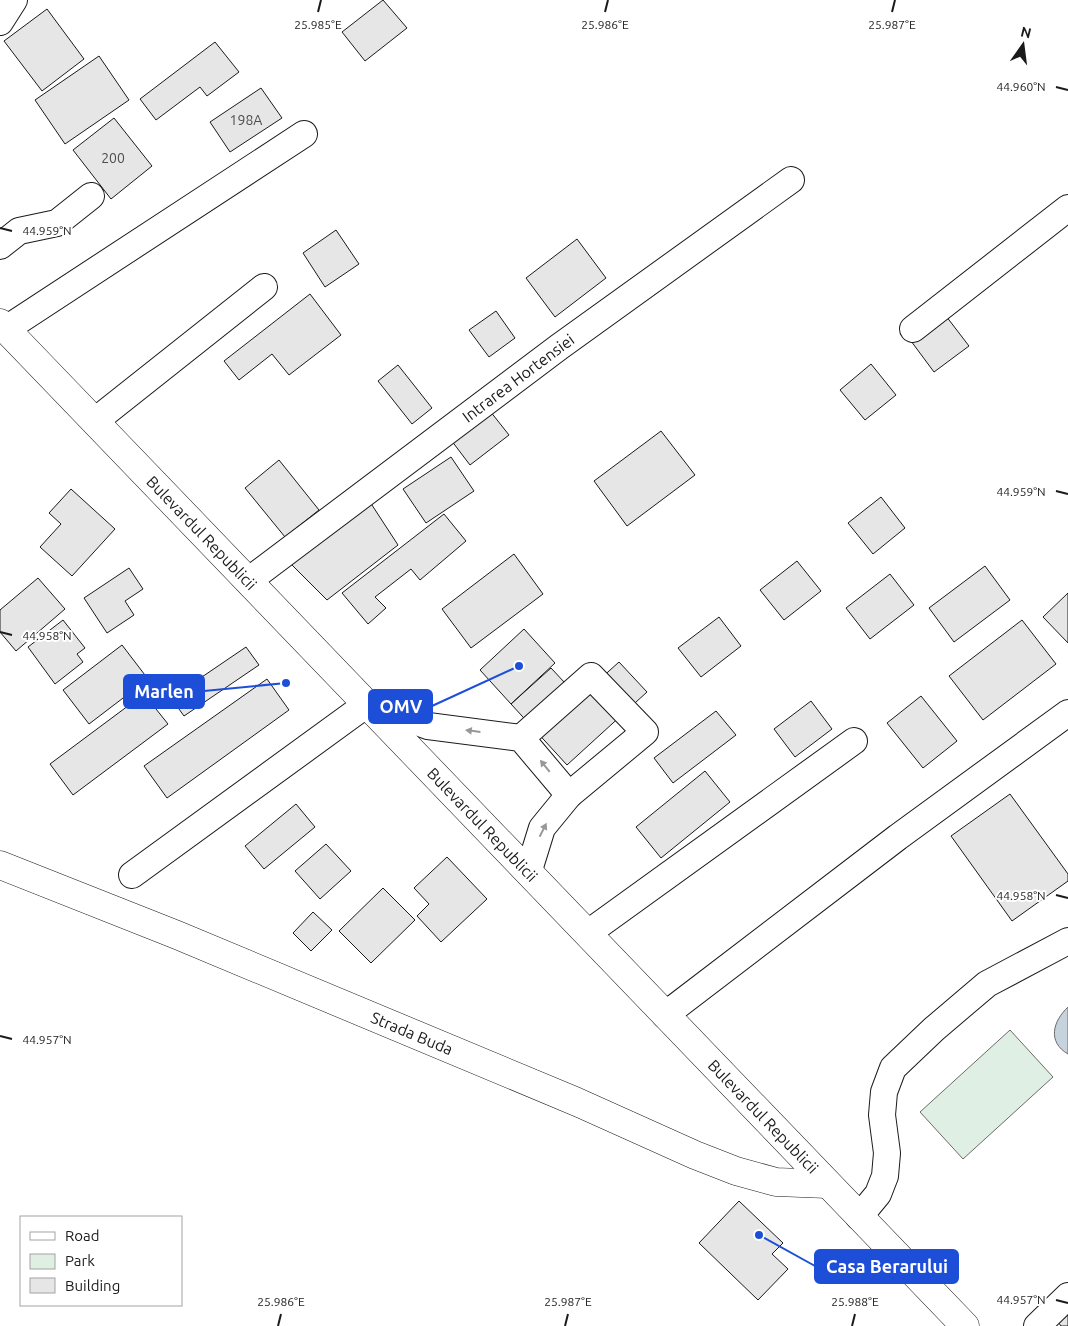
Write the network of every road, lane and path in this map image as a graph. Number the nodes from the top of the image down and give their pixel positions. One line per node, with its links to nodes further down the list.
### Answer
1 (14, 0): 2 (street)
2 (0, 22)
3 (304, 134): 9 (street)
4 (791, 180): 12 (street, Intrarea Hortensiei)
5 (91, 196): 7 (street)
6 (1068, 208): 10 (street)
7 (0, 246)
8 (264, 287): 11 (street)
9 (3, 326): 11 (main road, Bulevardul Republicii)
10 (913, 328)
11 (95, 421): 12 (main road, Bulevardul Republicii)
12 (248, 581): 13 (main road, Bulevardul Republicii)
13 (367, 704): 15 (street, one-way to 13); 19 (main road, Bulevardul Republicii); 20 (street)
14 (1068, 713): 23 (street)
15 (521, 738): 17 (street, one-way to 15); 17 (street)
16 (854, 741): 21 (street)
17 (569, 796): 19 (street, one-way to 17)
18 (0, 865): 24 (main road, Strada Buda)
19 (529, 870): 21 (main road, Bulevardul Republicii)
20 (132, 875)
21 (588, 932): 23 (main road, Bulevardul Republicii)
22 (1068, 941): 25 (street)
23 (665, 1015): 24 (main road, Bulevardul Republicii)
24 (827, 1184): 25 (main road, Bulevardul Republicii)
25 (860, 1217): 27 (main road, Bulevardul Republicii)
26 (1068, 1296): 28 (street)
27 (965, 1326)
28 (1037, 1326)

